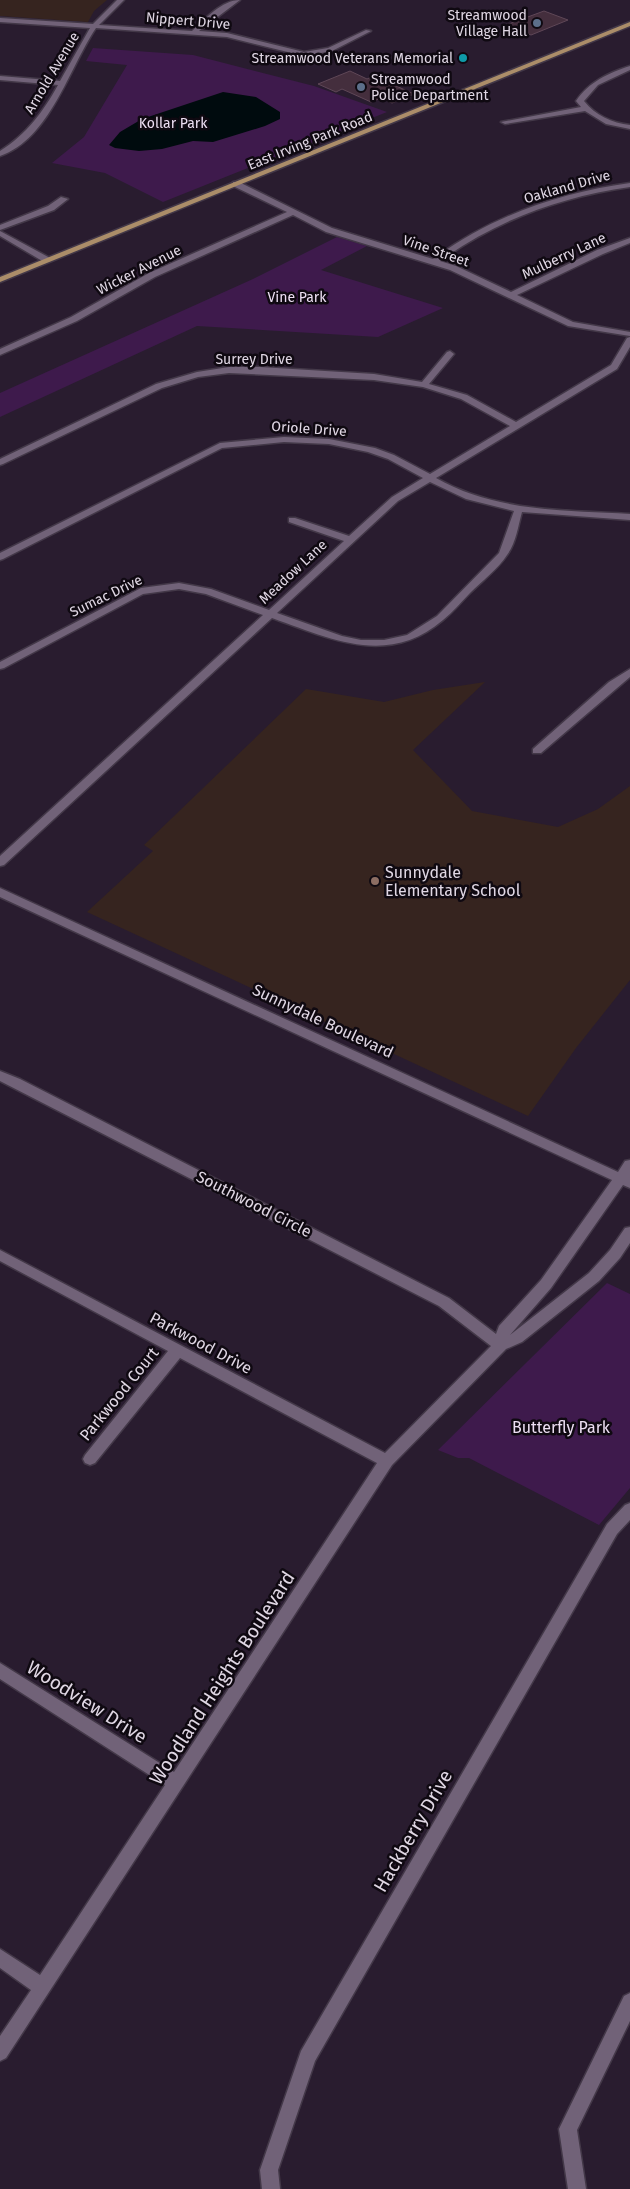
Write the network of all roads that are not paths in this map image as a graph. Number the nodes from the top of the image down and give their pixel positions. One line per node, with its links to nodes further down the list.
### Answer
1 (121, 0): 5 (street, Arnold Avenue)
2 (237, 0): 7 (street)
3 (0, 20): 5 (street, Nippert Drive)
4 (630, 24): 15 (main road, East Irving Park Road)
5 (94, 26): 7 (street, Nippert Drive); 10 (street, Arnold Avenue)
6 (368, 31): 7 (street, Nippert Drive)
7 (194, 32)
8 (630, 68): 11 (street)
9 (0, 78): 10 (street)
10 (62, 83): 14 (street, Arnold Avenue)
11 (585, 109): 12 (street); 13 (street)
12 (505, 122)
13 (630, 126)
14 (0, 154)
15 (236, 184): 18 (street, Vine Street); 22 (main road, East Irving Park Road)
16 (630, 184): 23 (street, Oakland Drive)
17 (64, 199): 19 (street)
18 (292, 213): 23 (street, Vine Street); 28 (street, Wicker Avenue)
19 (0, 228)
20 (0, 234): 22 (street)
21 (630, 240): 25 (street, Mulberry Lane)
22 (47, 260): 24 (main road, East Irving Park Road)
23 (434, 262): 25 (street, Vine Street)
24 (0, 280)
25 (510, 296): 26 (street, Vine Street)
26 (630, 334)
27 (630, 340): 31 (street, Meadow Lane)
28 (0, 352)
29 (450, 354): 30 (street)
30 (424, 385): 31 (street, Surrey Drive); 32 (street, Surrey Drive)
31 (518, 426): 33 (street, Meadow Lane)
32 (0, 462)
33 (427, 477): 34 (street, Oriole Drive); 37 (street, Meadow Lane); 38 (street, Oriole Drive)
34 (519, 508): 35 (street, Oriole Drive); 39 (street, Sumac Drive)
35 (630, 517)
36 (292, 520): 37 (street)
37 (349, 538): 39 (street, Meadow Lane)
38 (0, 557)
39 (268, 614): 40 (street, Sumac Drive); 43 (street, Meadow Lane)
40 (0, 666)
41 (630, 672): 42 (street)
42 (537, 751)
43 (0, 862)
44 (0, 892): 47 (street, Sunnydale Boulevard)
45 (0, 1076): 50 (street, Southwood Circle)
46 (630, 1165): 47 (street, Woodland Heights Boulevard)
47 (625, 1181): 50 (street, Woodland Heights Boulevard)
48 (630, 1232): 50 (street, Woodland Heights Boulevard)
49 (0, 1255): 51 (street, Parkwood Drive)
50 (501, 1345): 53 (street, Woodland Heights Boulevard)
51 (177, 1350): 52 (street, Parkwood Court); 53 (street, Parkwood Drive)
52 (90, 1459)
53 (387, 1461): 56 (street, Woodland Heights Boulevard)
54 (630, 1510): 61 (street, Hackberry Drive)
55 (0, 1670): 56 (street, Woodview Drive)
56 (177, 1783): 58 (street, Woodland Heights Boulevard)
57 (0, 1958): 58 (street)
58 (42, 1987): 60 (street, Woodland Heights Boulevard)
59 (630, 2002): 62 (street)
60 (0, 2052)
61 (271, 2189)
62 (577, 2189)

